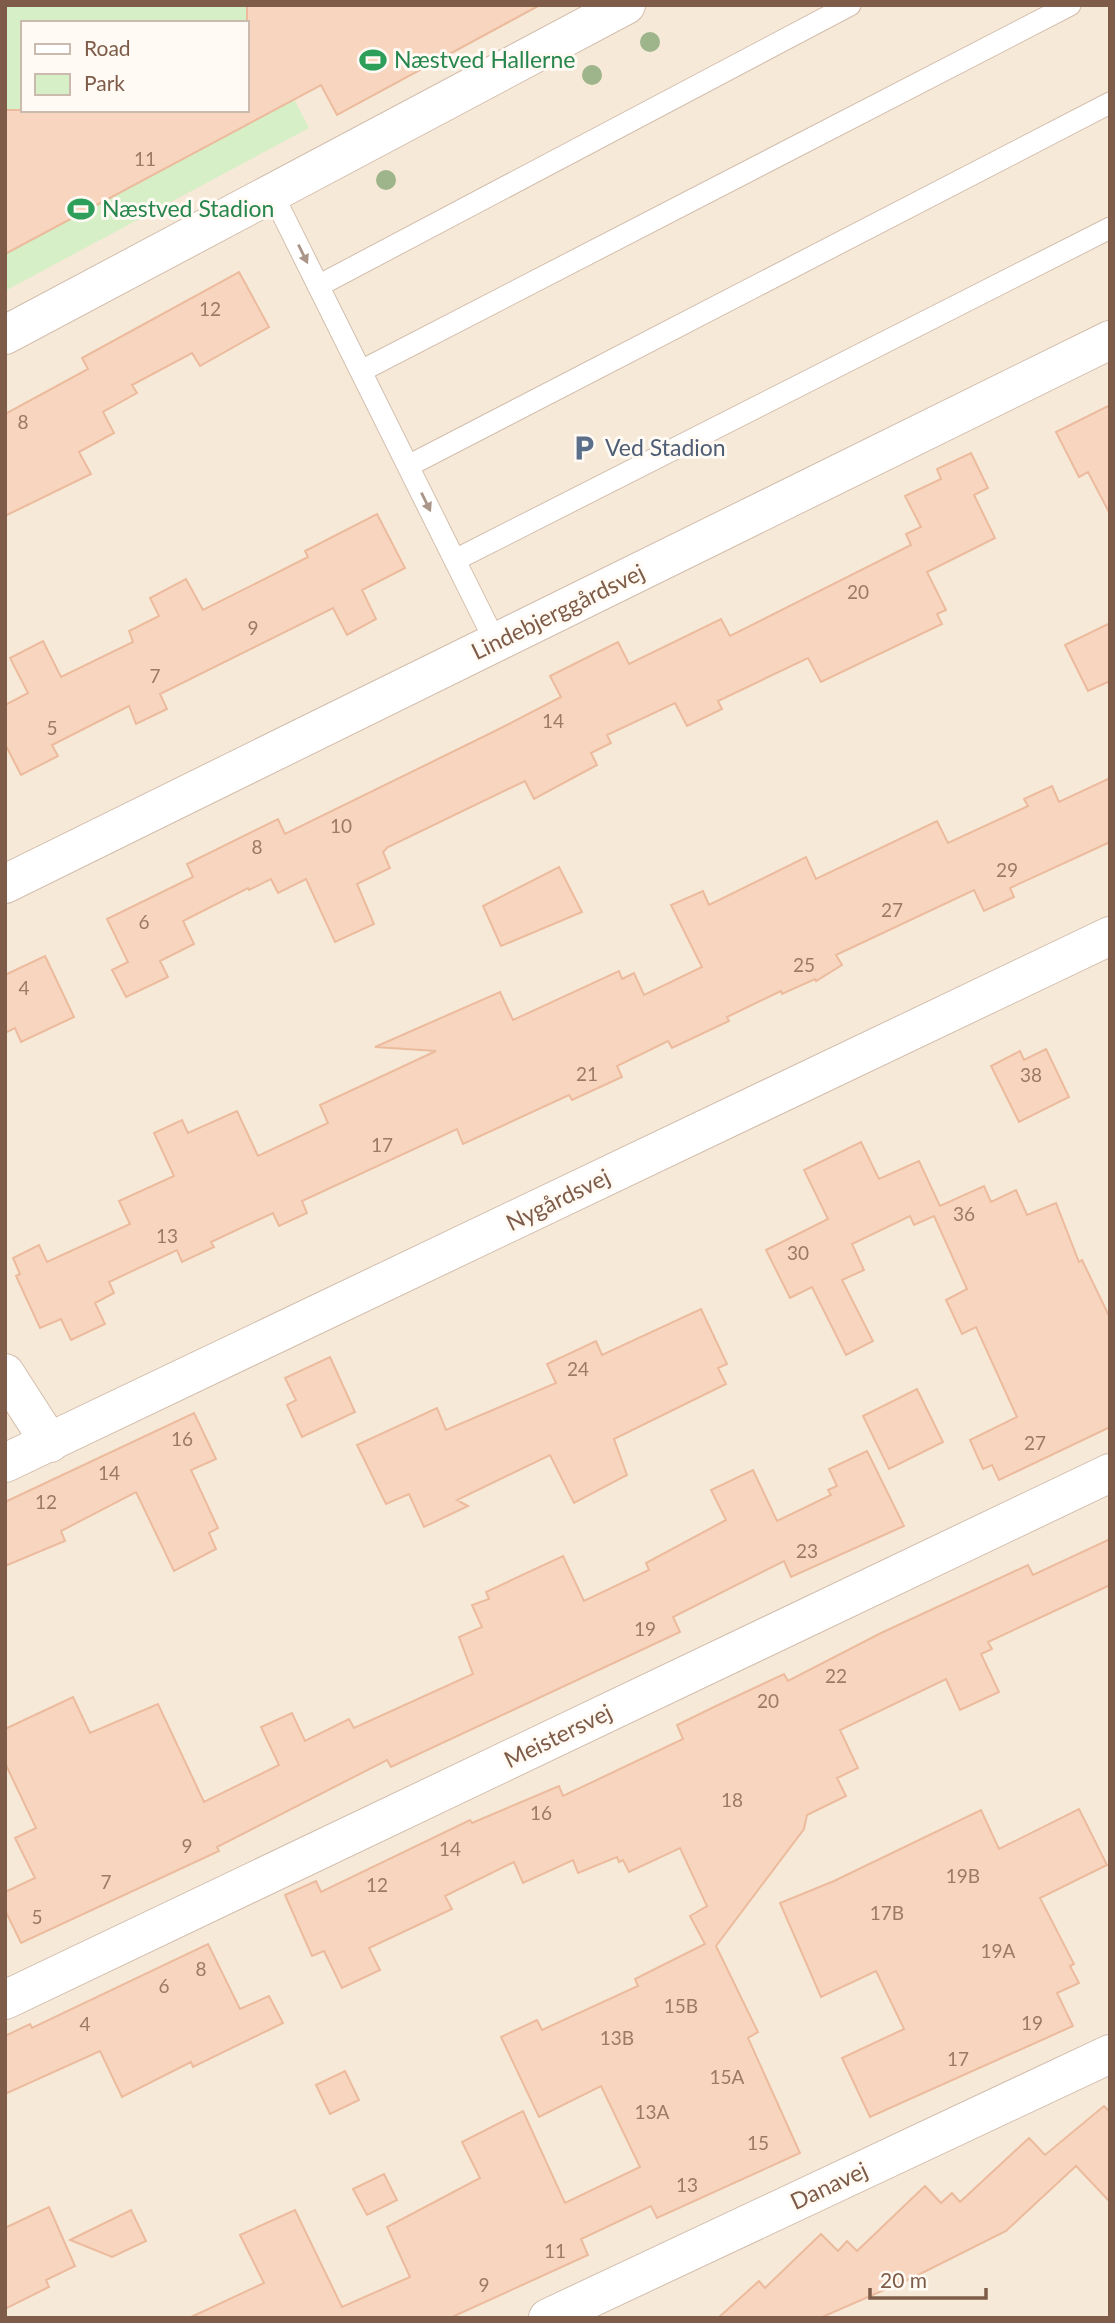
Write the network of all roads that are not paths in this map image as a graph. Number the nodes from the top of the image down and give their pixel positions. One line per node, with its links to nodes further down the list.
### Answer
1 (626, 5): 5 (street)
2 (850, 5): 7 (lane)
3 (1070, 5): 10 (lane)
4 (1110, 103): 11 (lane)
5 (272, 193): 7 (lane, one-way to 7); 8 (street)
6 (1110, 228): 12 (lane)
7 (318, 286): 10 (lane)
8 (5, 335)
9 (1110, 340): 13 (street, Lindebjerggårdsvej)
10 (361, 371): 11 (lane)
11 (408, 466): 12 (lane, one-way to 12)
12 (455, 560): 13 (lane)
13 (496, 643): 14 (street, Lindebjerggårdsvej)
14 (5, 884)
15 (1110, 936): 17 (street, Nygårdsvej)
16 (5, 1373): 17 (street)
17 (50, 1443): 18 (street, Nygårdsvej)
18 (5, 1463)
19 (1110, 1473): 20 (street, Meistersvej)
20 (5, 2000)
21 (1110, 2054): 22 (street, Danavej)
22 (548, 2318)

